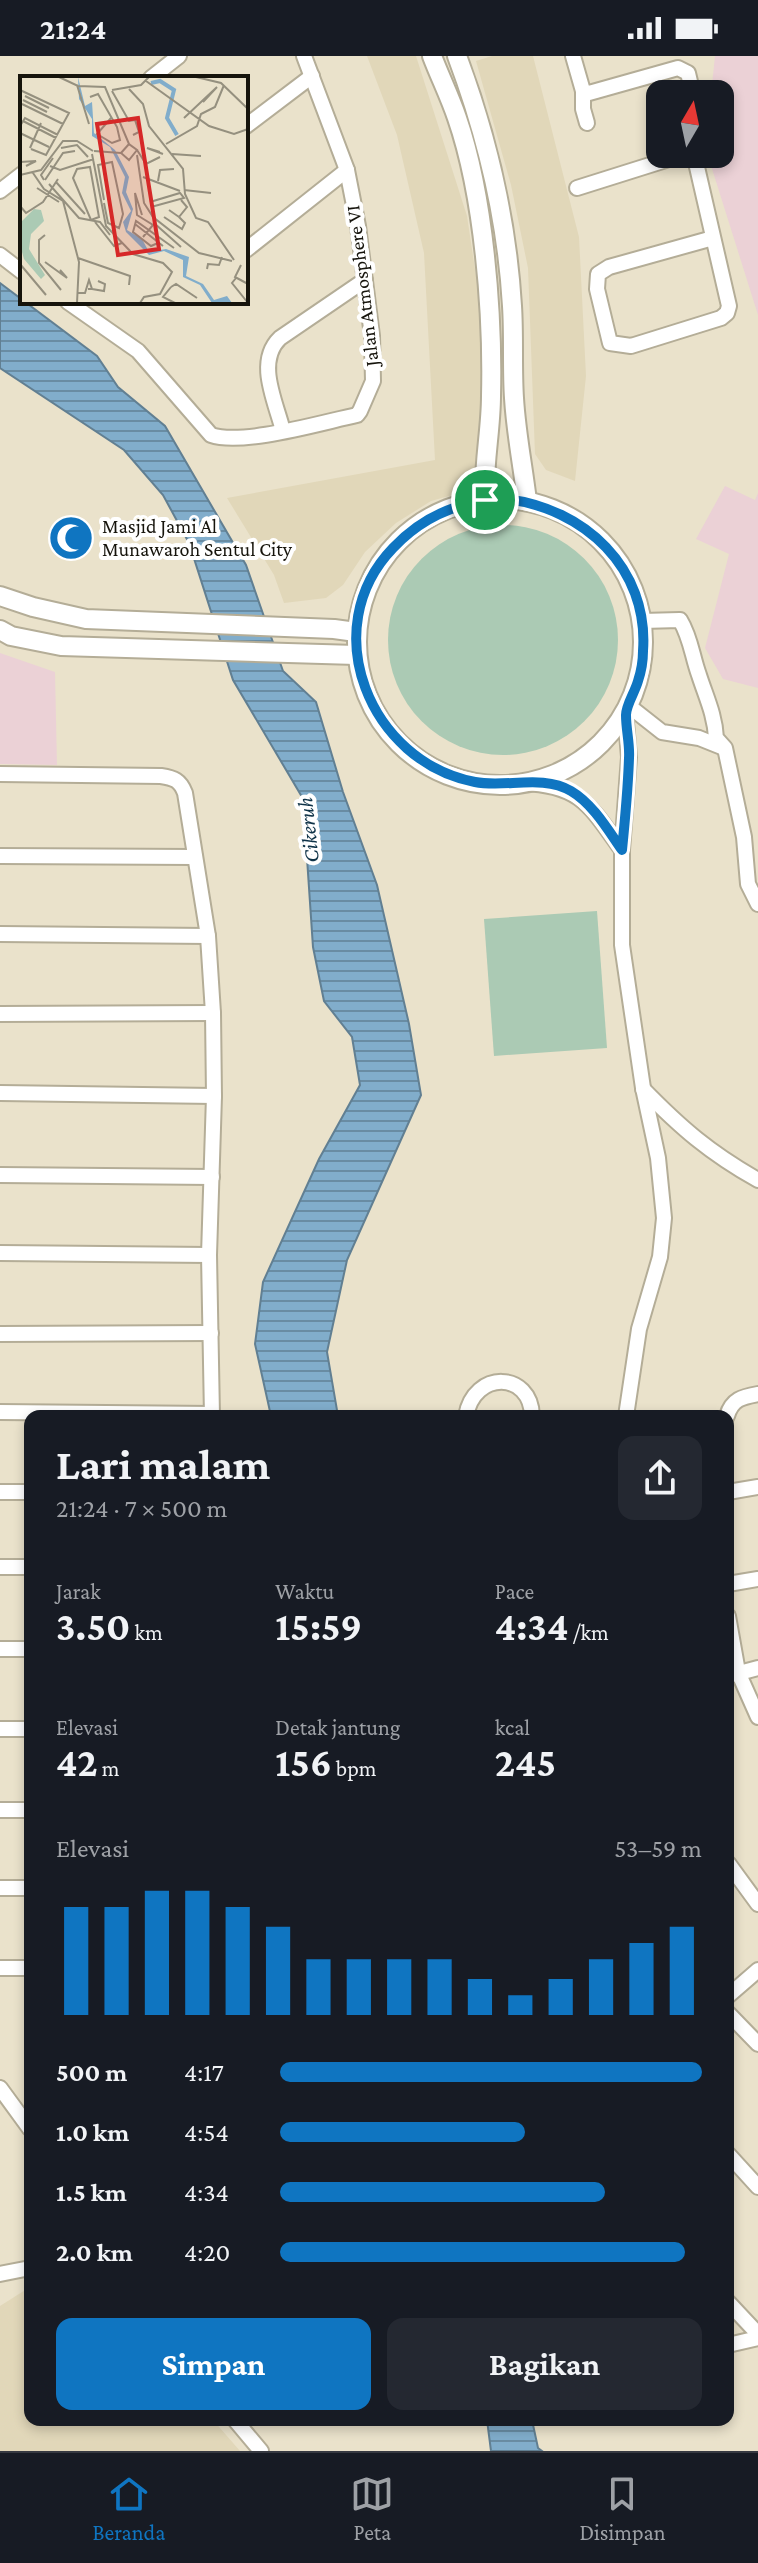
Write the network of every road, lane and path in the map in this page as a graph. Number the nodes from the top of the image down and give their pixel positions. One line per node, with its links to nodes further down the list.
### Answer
1 (179, 56): 6 (street)
2 (304, 56): 7 (street, Jalan Atmosphere VI)
3 (432, 56): 25 (main road)
4 (457, 56): 26 (main road)
5 (573, 56): 9 (street)
6 (154, 76)
7 (312, 76): 11 (street); 14 (street, Jalan Atmosphere VI)
8 (691, 80): 9 (street)
9 (583, 91): 10 (street)
10 (587, 123)
11 (248, 124)
12 (646, 166): 16 (street)
13 (697, 168): 18 (street)
14 (347, 170): 19 (street); 22 (street, Jalan Atmosphere VI)
15 (20, 176): 17 (street)
16 (577, 188)
17 (0, 191)
18 (713, 238): 18 (street)
19 (248, 248)
20 (0, 255): 21 (street)
21 (20, 270)
22 (365, 280): 24 (street); 24 (street, Jalan Atmosphere VI)
23 (71, 304): 24 (street, Jalan Atmosphere VI)
24 (283, 431)
25 (485, 500): 26 (main road); 30 (main road)
26 (527, 501): 28 (main road)
27 (0, 596): 30 (main road)
28 (642, 621): 32 (main road); 33 (street)
29 (0, 630): 31 (main road)
30 (356, 632): 31 (main road)
31 (356, 655): 35 (main road)
32 (627, 708): 33 (street); 35 (main road); 36 (street)
33 (725, 748): 39 (street)
34 (0, 774): 38 (street)
35 (523, 783): 36 (street)
36 (622, 850): 44 (street)
37 (0, 856): 38 (street)
38 (195, 857): 41 (street)
39 (758, 904)
40 (0, 934): 41 (street)
41 (208, 936): 42 (street)
42 (213, 1013): 43 (street); 46 (street)
43 (0, 1014)
44 (643, 1088): 49 (street); 58 (street)
45 (0, 1093): 46 (street)
46 (214, 1096): 48 (street)
47 (0, 1175): 48 (street)
48 (212, 1177): 51 (street)
49 (758, 1180)
50 (0, 1253): 51 (street)
51 (209, 1255): 52 (street)
52 (211, 1333): 53 (street); 55 (street)
53 (0, 1334)
54 (758, 1394): 59 (street)
55 (212, 1410)
56 (467, 1410): 57 (street)
57 (532, 1410)
58 (627, 1410)
59 (729, 1410)
60 (0, 1412): 61 (street)
61 (24, 1412)
62 (758, 1487): 63 (street)
63 (734, 1491)
64 (0, 1492): 65 (street)
65 (24, 1492)
66 (0, 1567): 67 (street)
67 (24, 1567)
68 (758, 1579): 69 (street)
69 (734, 1583)
70 (0, 1649): 71 (street)
71 (24, 1649)
72 (758, 1668): 73 (street)
73 (734, 1674)
74 (734, 1676): 75 (street)
75 (758, 1717)
76 (0, 1729): 77 (street)
77 (24, 1729)
78 (0, 1810): 79 (street)
79 (24, 1810)
80 (734, 1871): 83 (street)
81 (0, 1888): 82 (street)
82 (24, 1888)
83 (758, 1904)
84 (0, 1968): 85 (street)
85 (24, 1968)
86 (758, 1970): 87 (street)
87 (734, 1991)
88 (734, 2019): 89 (street)
89 (758, 2044)
90 (0, 2088): 91 (street)
91 (24, 2121)
92 (734, 2161): 93 (street)
93 (758, 2187)
94 (24, 2269): 95 (street)
95 (0, 2274)
96 (734, 2309): 97 (street)
97 (758, 2336): 98 (street)
98 (734, 2343)
99 (240, 2426): 100 (street)
100 (261, 2451)

